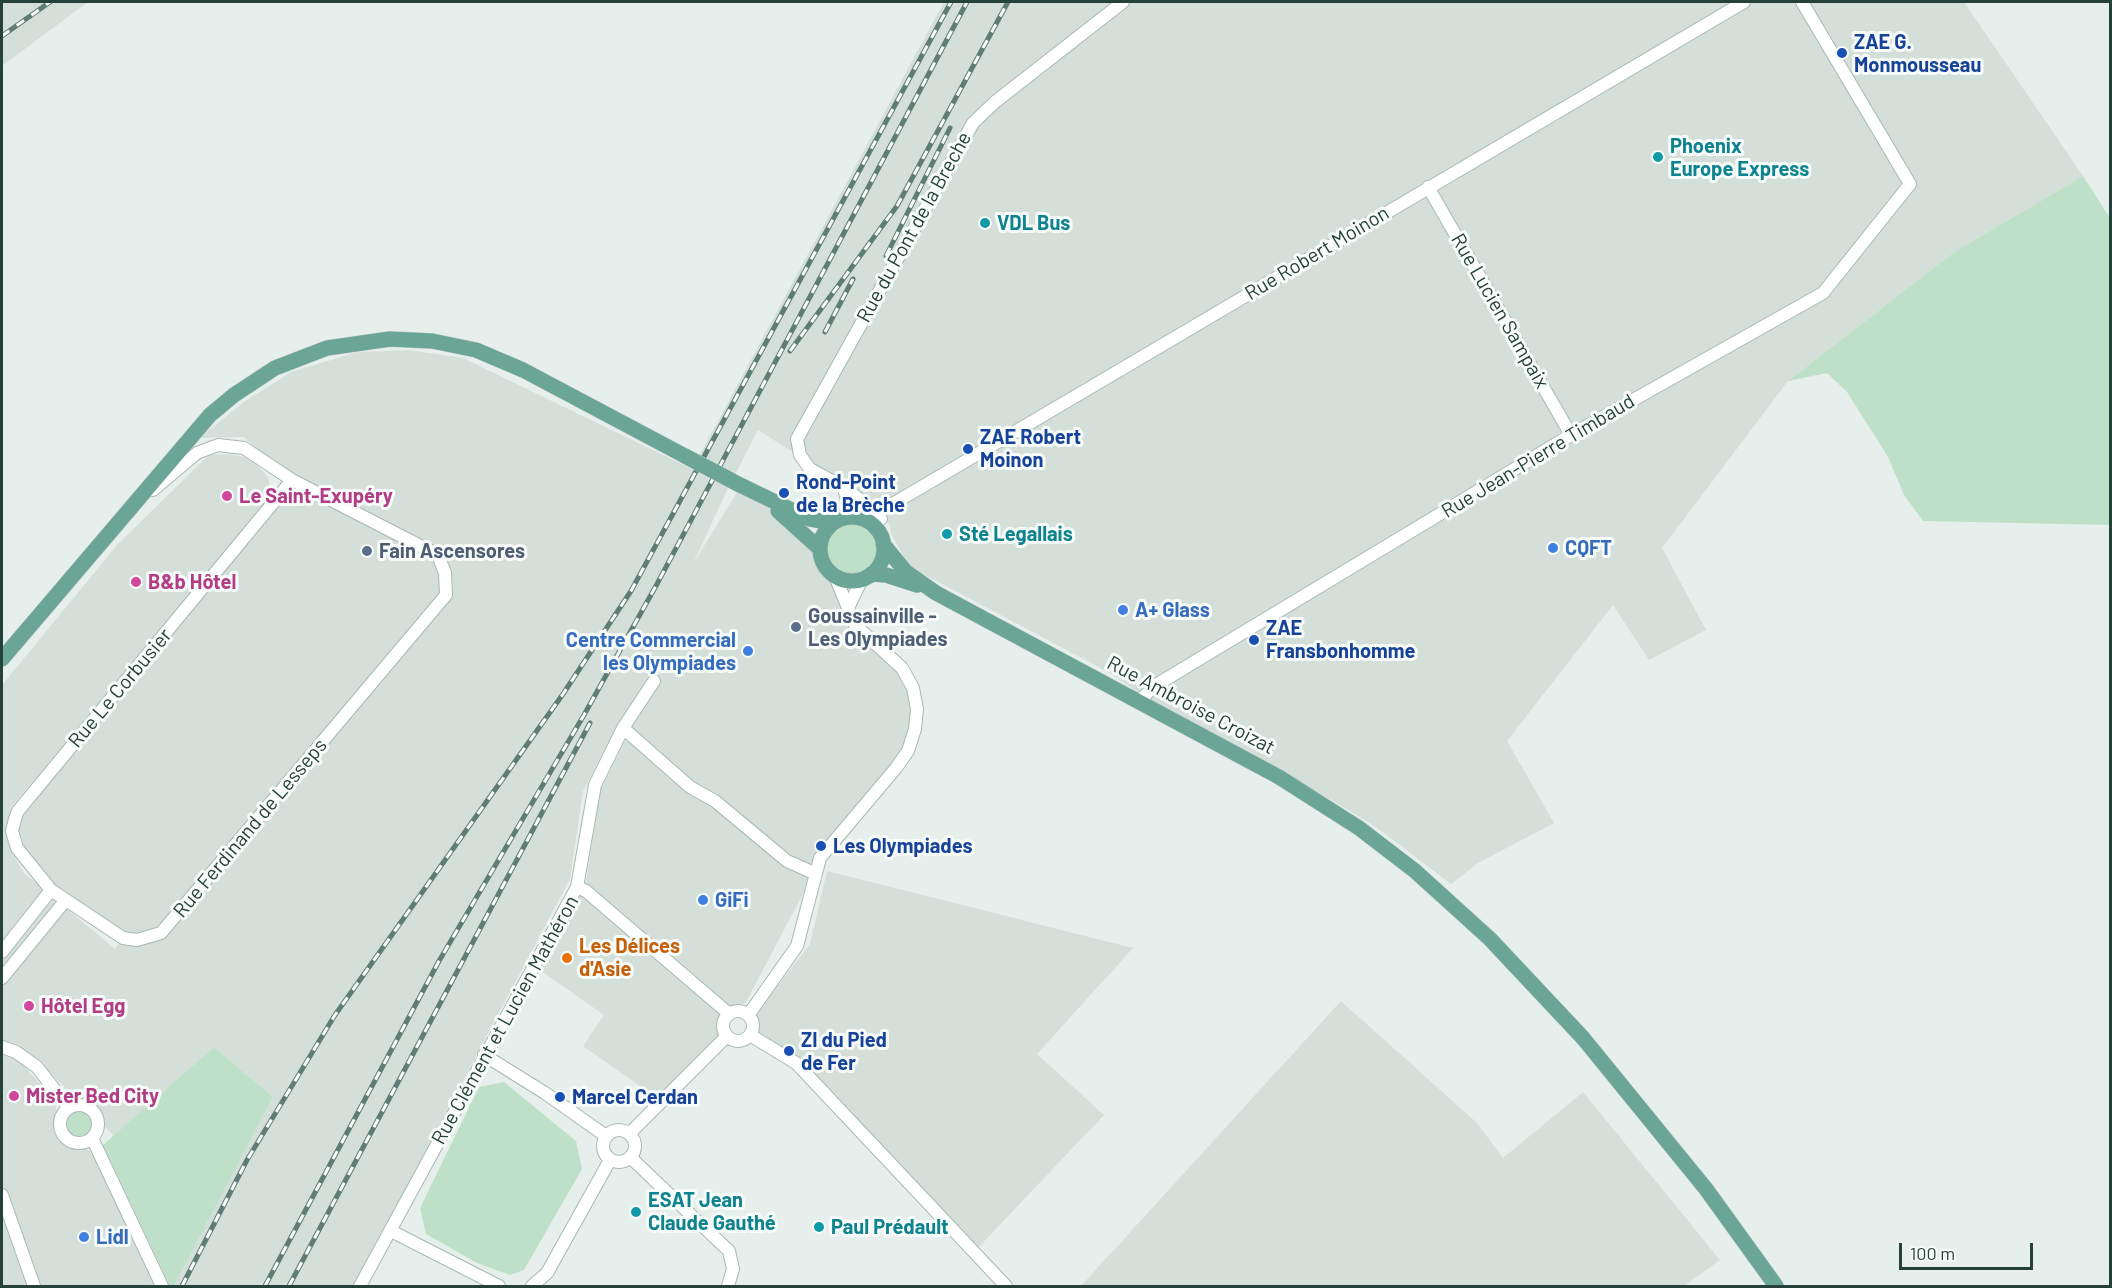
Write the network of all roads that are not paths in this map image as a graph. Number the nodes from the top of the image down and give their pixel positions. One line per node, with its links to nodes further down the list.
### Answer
1 (1123, 2): 7 (street, Rue du Pont de la Breche)
2 (1744, 2): 4 (street, Rue Robert Moinon)
3 (1802, 2): 5 (street, Rue Jean-Pierre Timbaud)
4 (1428, 187): 5 (street, Rue Lucien Sampaix); 11 (street, Rue Robert Moinon)
5 (1571, 435): 19 (street, Rue Jean-Pierre Timbaud)
6 (292, 480): 9 (street); 23 (street, Rue Le Corbusier); 24 (street, Rue Ferdinand de Lesseps)
7 (843, 487): 10 (street); 11 (street, Rue du Pont de la Breche)
8 (753, 493): 9 (main road, bridge); 10 (main road); 12 (main road)
9 (126, 513): 17 (main road)
10 (844, 519): 11 (street); 11 (main road); 12 (main road)
11 (879, 526): 14 (main road); 15 (main road)
12 (820, 549): 13 (main road)
13 (835, 576): 14 (main road); 16 (street)
14 (866, 577): 15 (main road); 16 (street)
15 (936, 592): 19 (main road, Rue Ambroise Croizat)
16 (849, 606): 21 (street)
17 (2, 659)
18 (654, 681): 20 (street, Rue Clément et Lucien Mathéron)
19 (1140, 701): 49 (main road, Rue Ambroise Croizat)
20 (622, 728): 21 (street); 22 (street, Rue Clément et Lucien Mathéron)
21 (814, 873): 29 (street)
22 (577, 887): 28 (street); 33 (street, Rue Clément et Lucien Mathéron)
23 (51, 890): 24 (street, Rue Le Corbusier); 25 (street)
24 (65, 901): 26 (street)
25 (3, 951): 26 (street)
26 (17, 960): 27 (street)
27 (2, 978)
28 (728, 1013): 29 (street); 31 (street)
29 (748, 1014): 30 (street)
30 (750, 1035): 31 (street); 48 (street)
31 (727, 1036): 35 (street)
32 (2, 1047): 34 (street)
33 (484, 1055): 36 (street); 41 (street, Rue Clément et Lucien Mathéron)
34 (69, 1108): 37 (street); 37 (street)
35 (629, 1134): 36 (street); 38 (street)
36 (606, 1136): 39 (street)
37 (92, 1138): 43 (street)
38 (630, 1157): 39 (street); 47 (street)
39 (610, 1160): 46 (street)
40 (2, 1195): 42 (street)
41 (391, 1231): 44 (street, Rue Clément et Lucien Mathéron); 45 (street)
42 (34, 1287)
43 (162, 1287)
44 (360, 1287)
45 (499, 1287)
46 (532, 1287)
47 (728, 1287)
48 (1006, 1287)
49 (1776, 1287)

